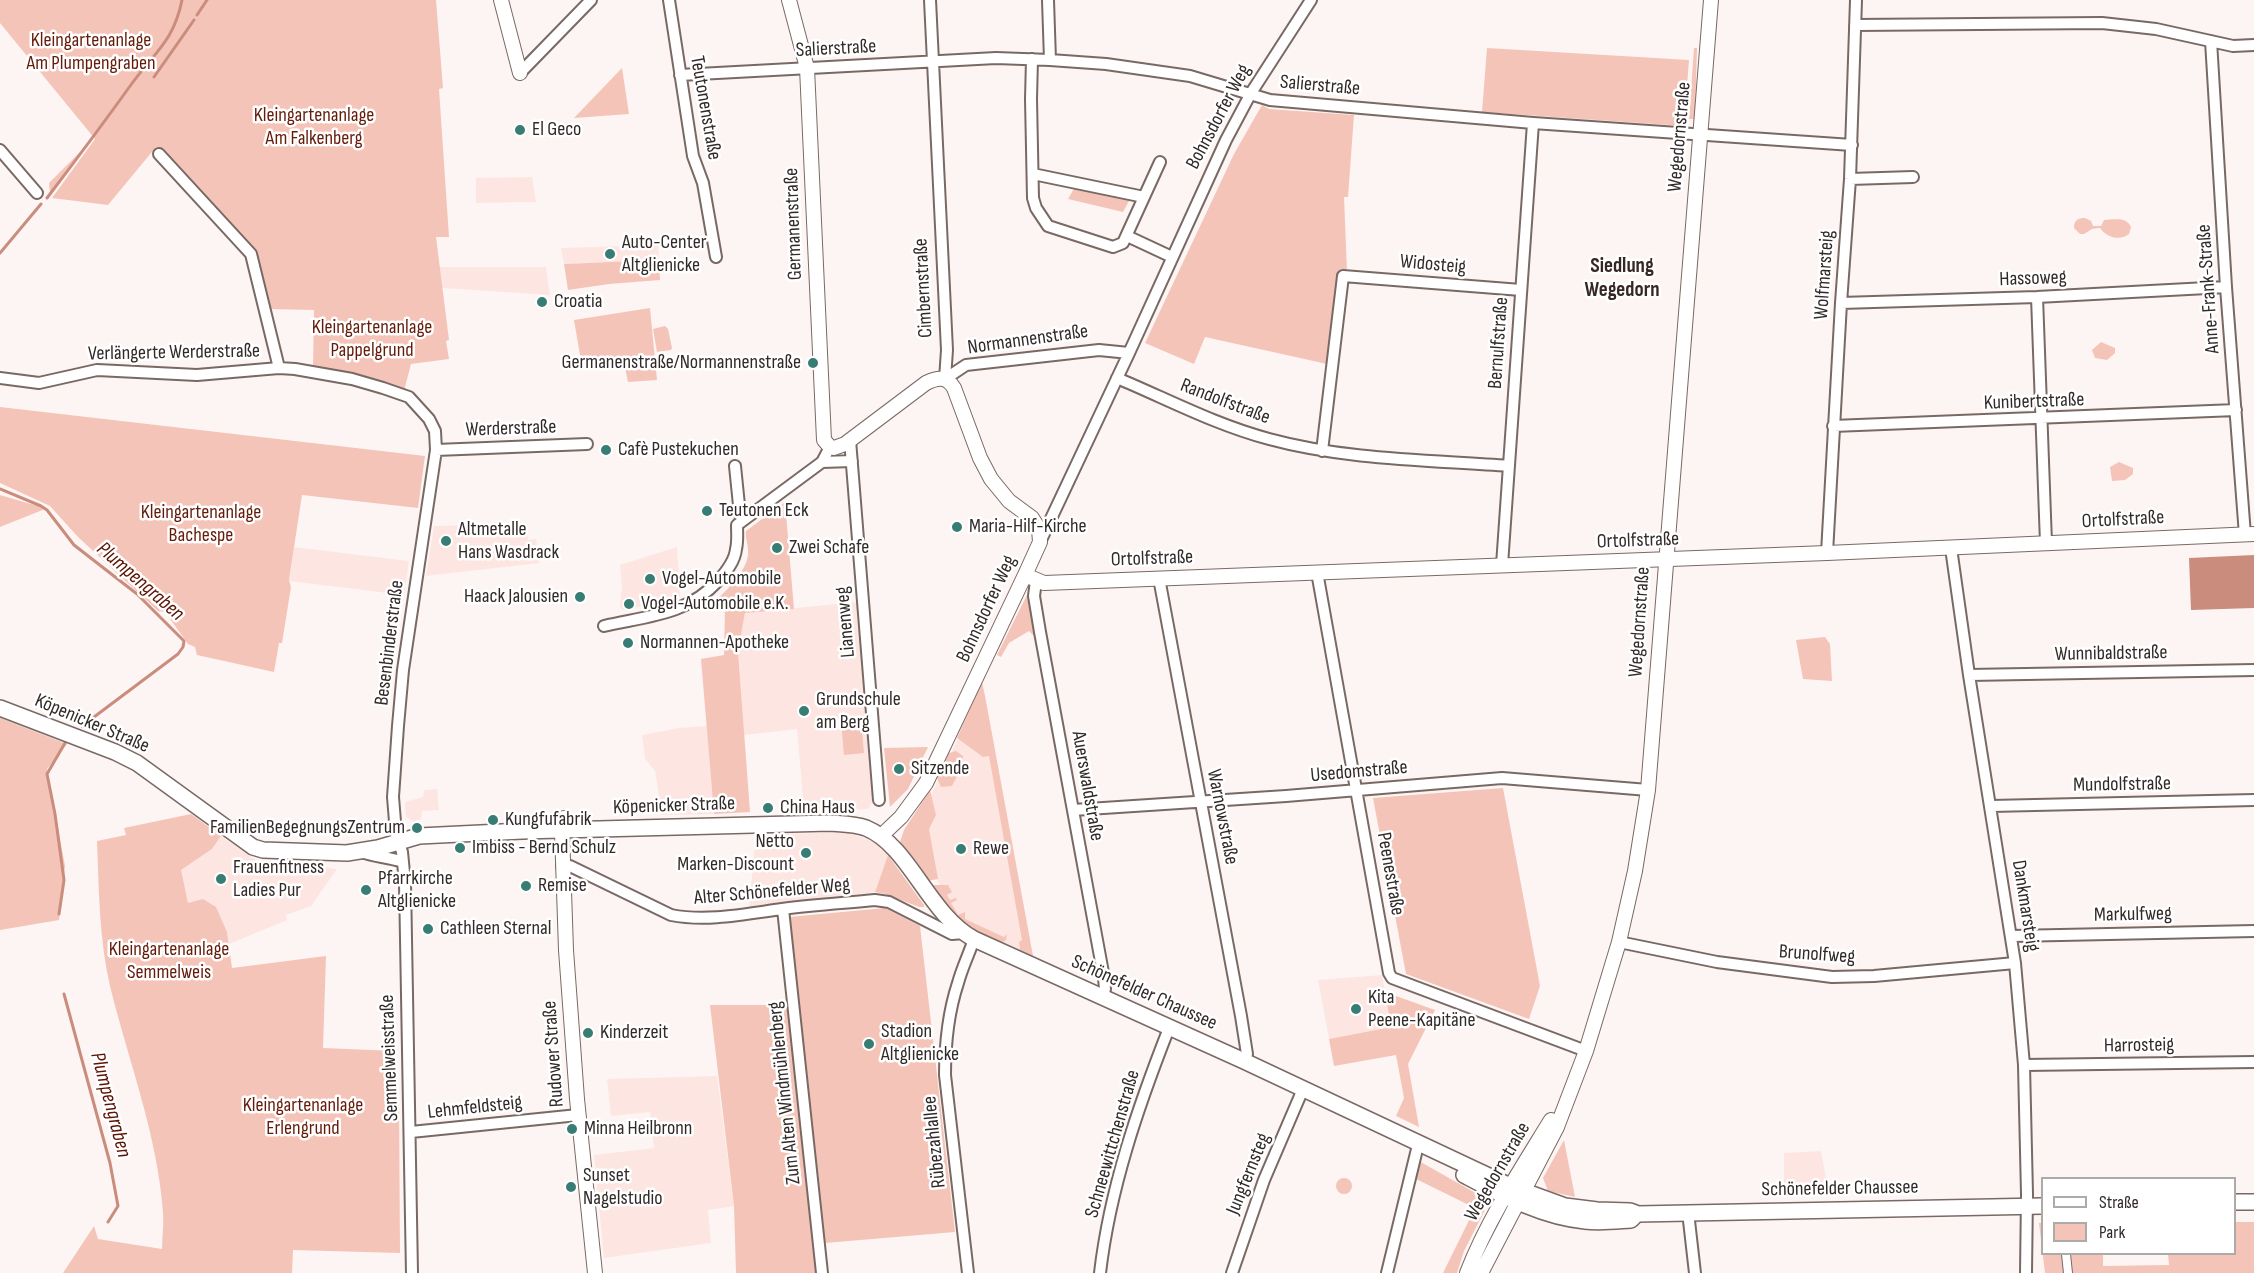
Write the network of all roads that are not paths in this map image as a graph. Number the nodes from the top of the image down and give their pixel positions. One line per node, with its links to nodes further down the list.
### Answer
1 (501, 0): 17 (street)
2 (591, 0): 17 (street)
3 (669, 0): 18 (street, Teutonenstraße)
4 (789, 0): 16 (street, Germanenstraße)
5 (930, 0): 15 (street, Cimbernstraße)
6 (1048, 0): 14 (street)
7 (1311, 0): 19 (street, Bohnsdorfer Weg)
8 (1711, 0): 21 (street, Wegedornstraße)
9 (1856, 0): 10 (street, Wolfmarsteig)
10 (1855, 25): 11 (street); 22 (street, Wolfmarsteig)
11 (2211, 41): 12 (street); 34 (street, Anne-Frank-Straße)
12 (2254, 45)
13 (1032, 59): 14 (street, Salierstraße); 15 (street, Salierstraße); 26 (street)
14 (1050, 60): 19 (street, Salierstraße)
15 (933, 63): 16 (street, Salierstraße); 42 (street, Cimbernstraße)
16 (807, 68): 18 (street, Salierstraße); 48 (street, Germanenstraße)
17 (520, 73)
18 (681, 75): 32 (street, Teutonenstraße)
19 (1251, 93): 20 (street, Salierstraße); 33 (street, Bohnsdorfer Weg)
20 (1533, 123): 21 (street, Salierstraße); 35 (street, Bernulfstraße)
21 (1701, 135): 22 (street, Salierstraße); 61 (street, Wegedornstraße)
22 (1852, 145): 28 (street, Wolfmarsteig)
23 (0, 150): 29 (street)
24 (159, 154): 39 (street, Verlängerte Werderstraße)
25 (1160, 162): 30 (street, Bohnsdorfer Weg)
26 (1033, 174): 30 (street); 31 (street)
27 (1913, 177): 28 (street)
28 (1850, 179): 37 (street, Wolfmarsteig)
29 (37, 193)
30 (1144, 196): 31 (street, Bohnsdorfer Weg)
31 (1127, 236): 33 (street)
32 (716, 257)
33 (1172, 257): 38 (street, Bohnsdorfer Weg)
34 (2226, 287): 36 (street, Hassoweg); 43 (street, Anne-Frank-Straße)
35 (1521, 290): 50 (street, Widosteig); 54 (street, Bernulfstraße)
36 (2037, 297): 37 (street, Hassoweg); 44 (street)
37 (1841, 303): 45 (street, Wolfmarsteig)
38 (1129, 353): 41 (street, Bohnsdorfer Weg); 42 (street, Normannenstraße)
39 (279, 368): 40 (street, Verlängerte Werderstraße); 49 (street, Verlängerte Werderstraße)
40 (0, 378)
41 (1117, 378): 50 (street, Randolfstraße); 57 (street, Bohnsdorfer Weg)
42 (945, 379): 46 (street, Normannenstraße); 57 (street)
43 (2236, 410): 44 (street, Kunibertstraße); 56 (street, Anne-Frank-Straße)
44 (2041, 420): 45 (street, Kunibertstraße); 58 (street)
45 (1833, 426): 60 (street, Wolfmarsteig)
46 (850, 440): 48 (street, Normannenstraße); 51 (street, Lianenweg)
47 (587, 444): 49 (street, Werderstraße)
48 (830, 447): 52 (street)
49 (436, 450): 79 (street, Besenbinderstraße)
50 (1322, 451): 54 (street, Randolfstraße)
51 (852, 461): 52 (street); 72 (street, Lianenweg)
52 (822, 462): 55 (street)
53 (735, 466): 55 (street)
54 (1509, 466): 62 (street, Bernulfstraße)
55 (743, 520): 66 (street)
56 (2250, 534): 58 (street, Ortolfstraße)
57 (1040, 542): 64 (street, Bohnsdorfer Weg)
58 (2046, 543): 59 (street, Ortolfstraße)
59 (1951, 548): 60 (street, Ortolfstraße); 68 (street, Dankmarsteig)
60 (1827, 553): 61 (street, Ortolfstraße)
61 (1665, 559): 62 (street, Ortolfstraße); 71 (street, Wegedornstraße)
62 (1502, 565): 63 (street, Ortolfstraße)
63 (1317, 572): 65 (street, Ortolfstraße); 70 (street, Peenestraße)
64 (1030, 578): 65 (street, Ortolfstraße); 76 (street, Auerswaldstraße); 78 (street, Bohnsdorfer Weg)
65 (1159, 578): 74 (street, Warnowstraße)
66 (604, 627)
67 (2254, 670): 68 (street, Wunnibaldstraße)
68 (1969, 675): 75 (street, Dankmarsteig)
69 (0, 708): 80 (main road, Köpenicker Straße)
70 (1357, 790): 71 (street, Usedomstraße); 74 (street, Usedomstraße); 93 (street, Peenestraße)
71 (1648, 790): 89 (street, Wegedornstraße)
72 (879, 800)
73 (2254, 800): 75 (street, Mundolfstraße)
74 (1201, 802): 76 (street, Usedomstraße); 94 (street, Warnowstraße)
75 (1991, 806): 88 (street, Dankmarsteig)
76 (1073, 810): 91 (street, Auerswaldstraße)
77 (563, 824): 78 (main road, Köpenicker Straße); 79 (main road, Köpenicker Straße); 82 (street, Rudower Straße)
78 (881, 836): 83 (main road, Schönefelder Chaussee)
79 (399, 842): 80 (main road, Köpenicker Straße); 81 (street, Semmelweisstraße)
80 (360, 852): 81 (street, Köpenicker Straße)
81 (403, 862): 99 (street, Semmelweisstraße)
82 (562, 866): 84 (street, Alter Schönefelder Weg); 98 (street, Rudower Straße)
83 (936, 905): 85 (street); 87 (main road, Schönefelder Chaussee)
84 (783, 909): 85 (street, Alter Schönefelder Weg); 110 (street, Zum Alten Windmühlenberg)
85 (921, 918): 87 (street, Alter Schönefelder Weg)
86 (2254, 931): 88 (street, Markulfweg)
87 (969, 936): 91 (main road, Schönefelder Chaussee); 111 (street, Rübezahlallee)
88 (2012, 936): 90 (street, Dankmarsteig)
89 (1619, 942): 90 (street, Brunolfweg); 93 (street, Wegedornstraße)
90 (2015, 963): 96 (street, Dankmarsteig)
91 (1102, 997): 92 (main road, Schönefelder Chaussee)
92 (1169, 1028): 94 (main road, Schönefelder Chaussee); 112 (street, Schneewittchenstraße)
93 (1586, 1051): 101 (street, Wegedornstraße)
94 (1244, 1061): 97 (main road, Schönefelder Chaussee)
95 (2254, 1062): 96 (street, Harrosteig)
96 (2024, 1065): 105 (street, Dankmarsteig)
97 (1303, 1089): 100 (main road, Schönefelder Chaussee); 113 (street, Jungfernsteg)
98 (578, 1115): 99 (street, Lehmfeldsteig); 109 (street, Rudower Straße)
99 (411, 1132): 108 (street, Semmelweisstraße)
100 (1420, 1146): 101 (main road, Schönefelder Chaussee); 114 (street)
101 (1514, 1194): 106 (main road, Schönefelder Chaussee); 115 (street, Wegedornstraße); 116 (street, Wegedornstraße)
102 (2236, 1202): 103 (main road)
103 (2254, 1202)
104 (2041, 1206): 105 (main road, Schönefelder Chaussee)
105 (2026, 1207): 106 (main road, Schönefelder Chaussee); 118 (street, Dankmarsteig)
106 (1688, 1212): 117 (street)
107 (2066, 1255): 119 (street)
108 (412, 1273)
109 (595, 1273)
110 (822, 1273)
111 (968, 1273)
112 (1100, 1273)
113 (1232, 1273)
114 (1387, 1273)
115 (1467, 1273)
116 (1481, 1273)
117 (1695, 1273)
118 (2026, 1273)
119 (2068, 1273)

